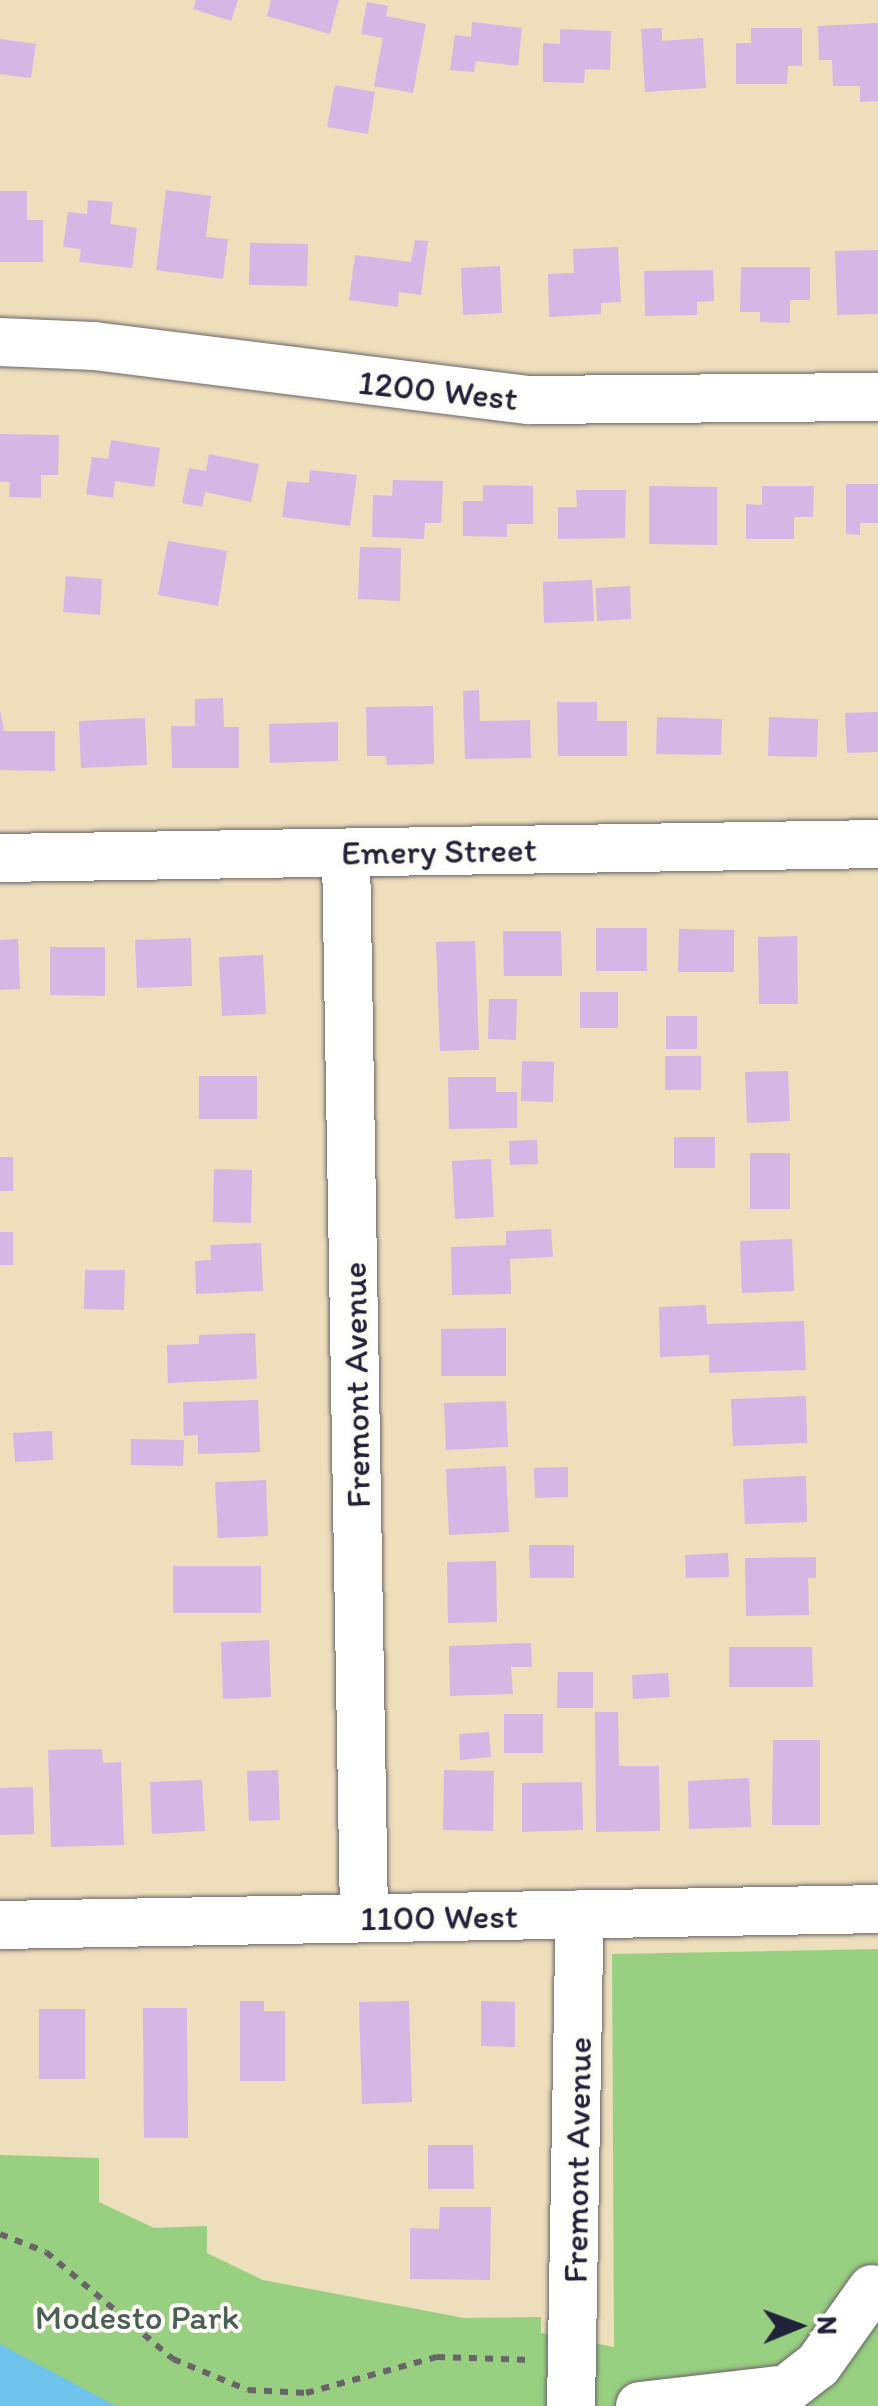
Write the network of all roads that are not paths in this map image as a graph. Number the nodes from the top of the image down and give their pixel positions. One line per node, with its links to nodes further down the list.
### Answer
1 (0, 342): 2 (street, 1200 West)
2 (878, 398)
3 (878, 844): 4 (street, Emery Street)
4 (346, 853): 5 (street, Emery Street); 8 (street, Fremont Avenue)
5 (0, 858)
6 (878, 1909): 7 (street, 1100 West)
7 (580, 1914): 8 (street, 1100 West); 11 (street, Fremont Avenue)
8 (364, 1918): 9 (street, 1100 West)
9 (0, 1924)
10 (872, 2289): 12 (street)
11 (571, 2406)
12 (640, 2406)

